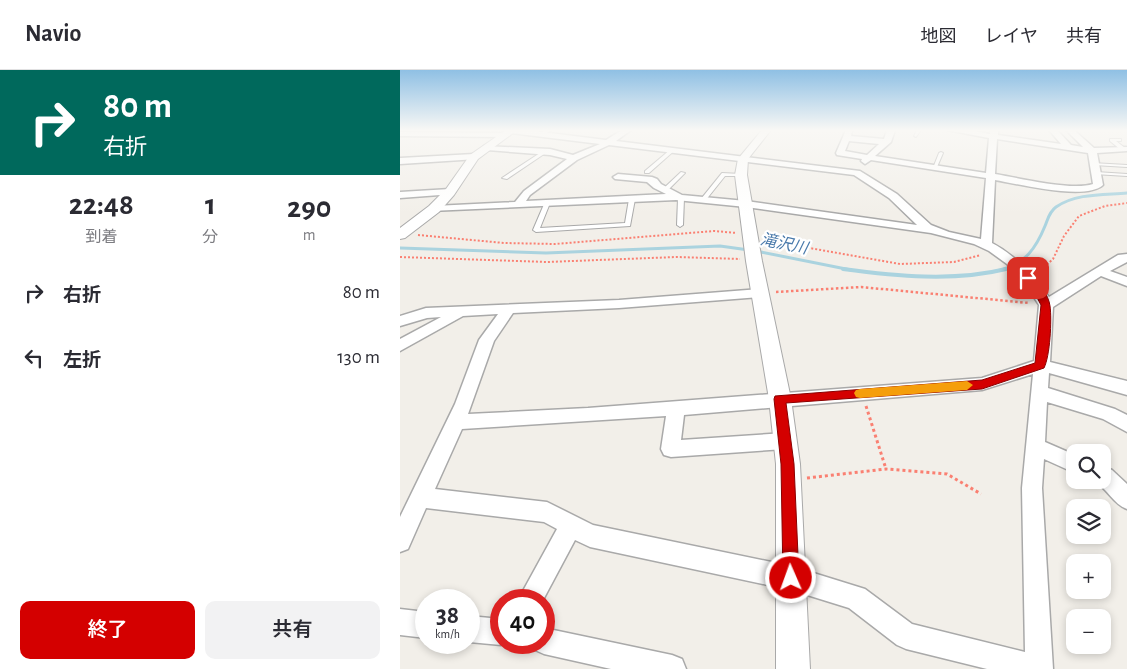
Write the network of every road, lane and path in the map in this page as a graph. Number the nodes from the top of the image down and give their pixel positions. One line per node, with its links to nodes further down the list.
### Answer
1 (456, 158): 13 (street)
2 (473, 158): 26 (street)
3 (536, 158): 24 (lane)
4 (574, 158): 34 (street)
5 (664, 158): 17 (lane)
6 (735, 158): 12 (street)
7 (867, 158): 19 (street)
8 (881, 158): 15 (street)
9 (939, 158): 15 (lane)
10 (992, 158): 22 (street)
11 (1093, 158): 16 (street)
12 (743, 159): 19 (street); 20 (street)
13 (400, 161)
14 (1127, 166): 16 (lane)
15 (935, 167): 22 (street)
16 (1095, 168): 21 (lane); 22 (street)
17 (647, 172)
18 (683, 173): 25 (lane)
19 (857, 173): 37 (street)
20 (742, 175): 30 (lane); 33 (street)
21 (1127, 175)
22 (990, 176): 40 (street)
23 (618, 177): 25 (street)
24 (505, 178)
25 (665, 190): 28 (street)
26 (450, 192): 27 (street); 35 (street)
27 (400, 195)
28 (681, 198): 29 (street); 30 (street); 36 (lane)
29 (632, 200): 31 (street); 31 (lane)
30 (703, 200): 33 (street)
31 (547, 203): 34 (street)
32 (1127, 203): 45 (path)
33 (746, 204): 37 (street); 39 (street)
34 (518, 205): 35 (street)
35 (434, 209): 38 (street)
36 (680, 225)
37 (934, 230): 40 (street)
38 (401, 234): 39 (path)
39 (751, 236): 40 (path); 43 (street)
40 (991, 248): 45 (street)
41 (400, 257): 43 (path)
42 (1127, 258): 44 (street)
43 (754, 261): 47 (street)
44 (1102, 272): 46 (street); 48 (street)
45 (1027, 277): 48 (street)
46 (1127, 282)
47 (760, 293): 48 (path); 49 (street); 57 (street)
48 (1046, 305): 53 (street)
49 (508, 310): 50 (street); 59 (street)
50 (462, 312): 51 (street); 52 (street)
51 (400, 321)
52 (400, 346)
53 (1040, 365): 54 (street); 55 (street); 56 (street)
54 (1127, 388)
55 (1038, 392): 60 (street); 62 (street)
56 (861, 393): 57 (street); 64 (path)
57 (780, 399): 58 (street); 61 (street)
58 (676, 407): 59 (street); 61 (street)
59 (454, 422): 68 (street)
60 (1127, 424)
61 (785, 441): 65 (street)
62 (1034, 446): 63 (street); 80 (street)
63 (1066, 460)
64 (886, 469): 65 (path); 67 (path)
65 (788, 480): 72 (street)
66 (1111, 482): 69 (street)
67 (981, 494)
68 (420, 497): 70 (street); 71 (street)
69 (1127, 499)
70 (571, 526): 72 (street); 73 (street)
71 (400, 541)
72 (791, 578): 78 (street); 79 (street)
73 (536, 589)
74 (400, 622): 75 (street)
75 (415, 624)
76 (555, 643): 77 (street)
77 (672, 669)
78 (793, 669)
79 (1034, 669)
80 (1039, 669)

